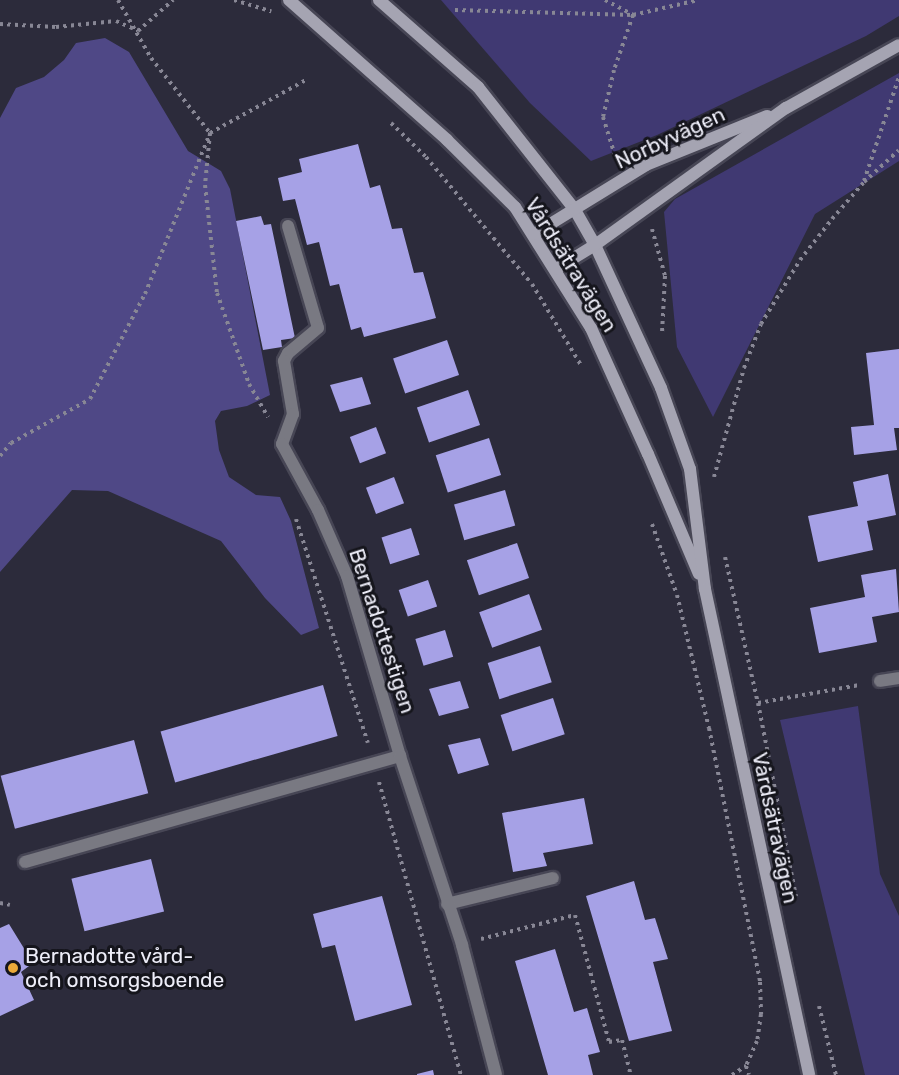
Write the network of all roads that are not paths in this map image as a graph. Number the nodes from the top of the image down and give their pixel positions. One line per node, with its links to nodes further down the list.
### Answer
1 (290, 0): 7 (main road, Vårdsätravägen)
2 (378, 0): 5 (main road, Vårdsätravägen)
3 (899, 45): 4 (main road, Norbyvägen)
4 (786, 108): 5 (main road, Norbyvägen); 8 (main road, Norbyvägen)
5 (574, 210): 7 (main road, Norbyvägen); 8 (main road, Vårdsätravägen)
6 (288, 226): 13 (street, Bernadottestigen)
7 (534, 234): 9 (main road, Vårdsätravägen)
8 (595, 245): 9 (main road, Norbyvägen); 10 (main road, Vårdsätravägen)
9 (556, 269): 10 (main road, Vårdsätravägen)
10 (705, 589): 18 (main road, Vårdsätravägen)
11 (899, 678): 12 (street)
12 (880, 681)
13 (400, 756): 14 (street); 16 (street, Bernadottestigen)
14 (25, 862)
15 (553, 878): 16 (street)
16 (447, 904): 17 (street, Bernadottestigen)
17 (496, 1075)
18 (809, 1075)

